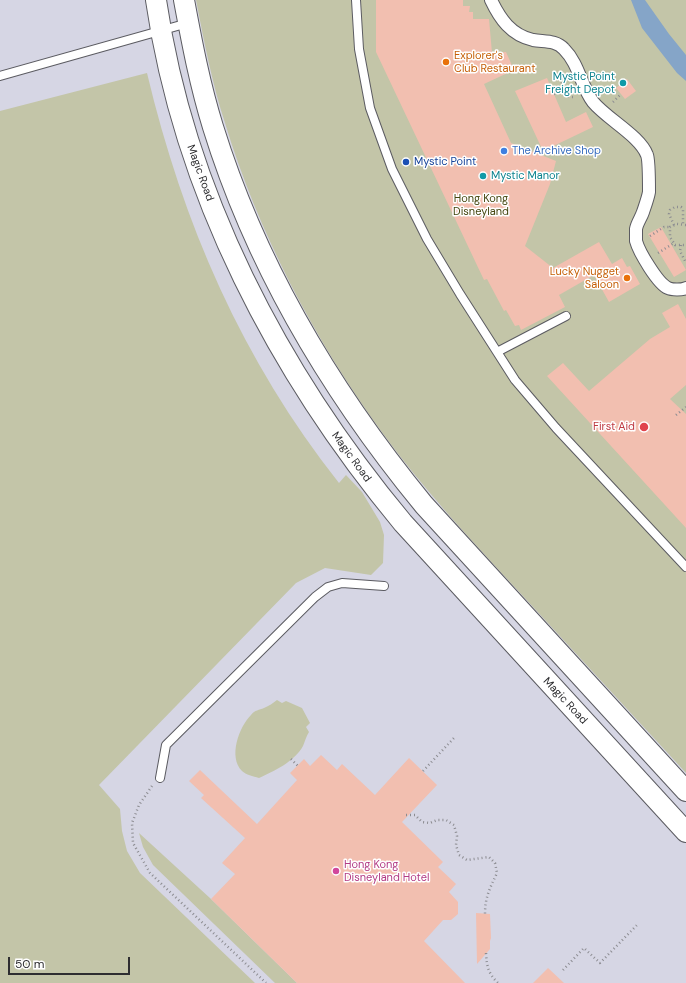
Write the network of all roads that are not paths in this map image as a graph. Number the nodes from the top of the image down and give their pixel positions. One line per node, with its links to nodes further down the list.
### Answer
1 (156, 0): 6 (street, Magic Road)
2 (184, 0): 5 (street)
3 (356, 0): 10 (lane)
4 (491, 0): 8 (street)
5 (188, 23): 6 (lane); 14 (street)
6 (161, 32): 7 (lane); 15 (street, Magic Road)
7 (0, 76)
8 (686, 288)
9 (566, 316): 10 (lane)
10 (497, 352): 11 (lane)
11 (686, 567)
12 (384, 586): 13 (lane)
13 (160, 778)
14 (686, 791)
15 (686, 832)

